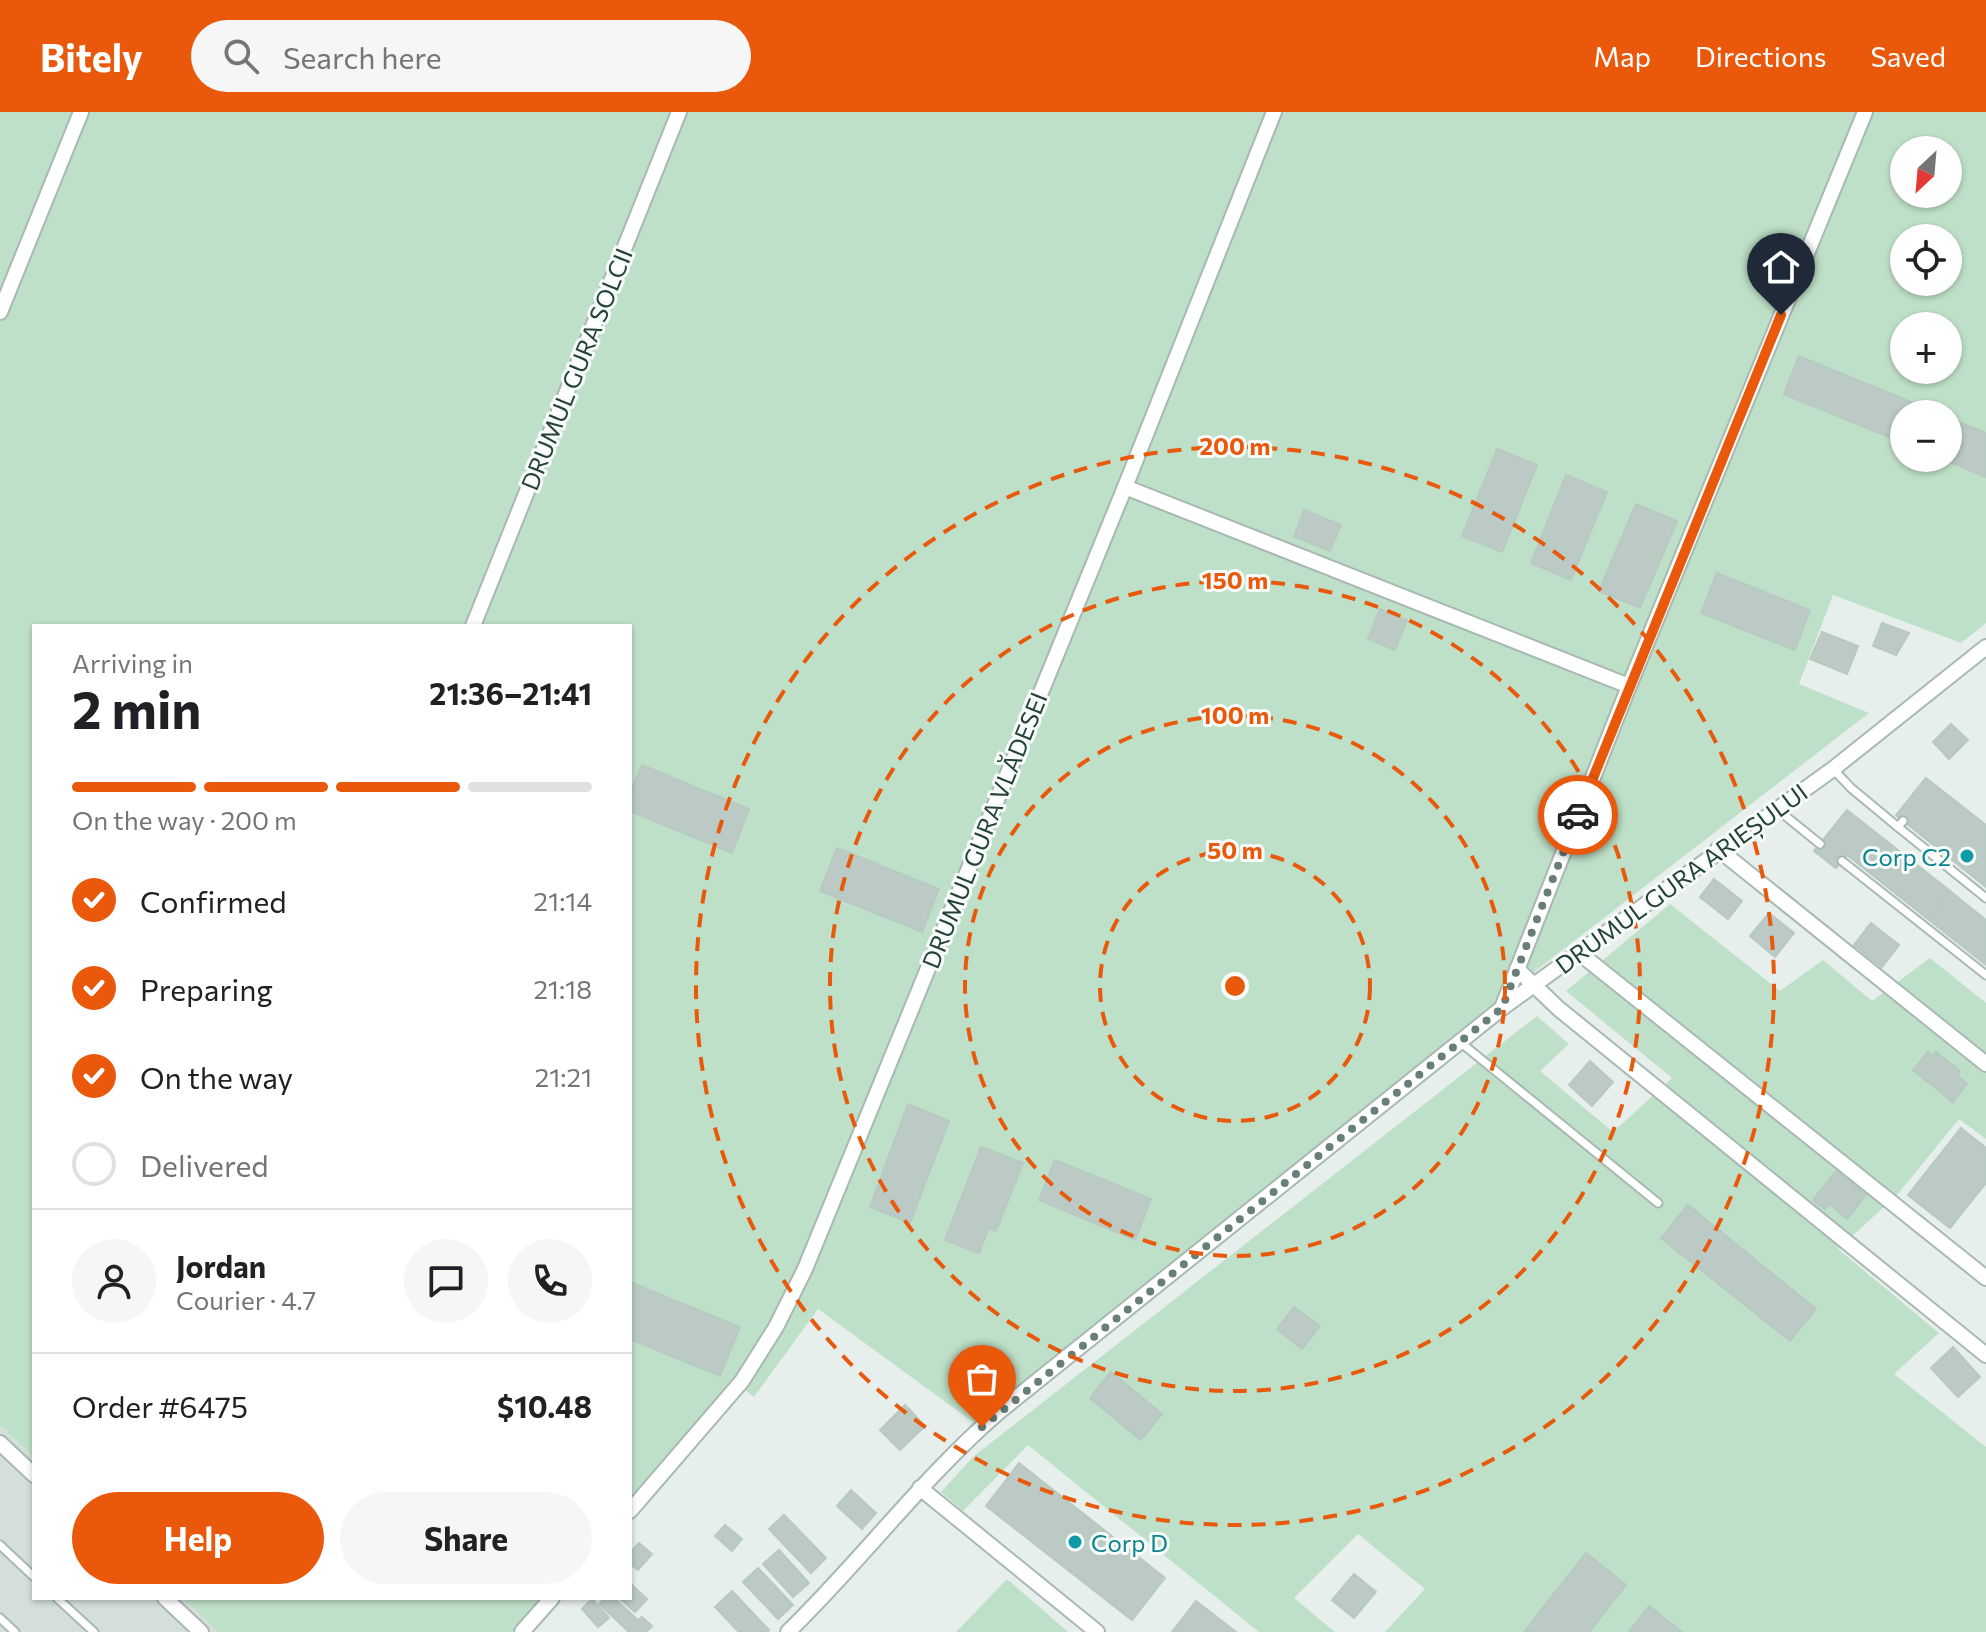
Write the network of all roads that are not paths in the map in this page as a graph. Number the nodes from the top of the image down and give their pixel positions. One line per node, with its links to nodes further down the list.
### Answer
1 (81, 112): 5 (street)
2 (679, 112): 7 (street, DRUMUL GURA SOLCII)
3 (1274, 112): 6 (street, DRUMUL GURA VLĂDESEI)
4 (1865, 112): 9 (street)
5 (0, 312)
6 (1125, 487): 9 (street); 29 (street, DRUMUL GURA VLĂDESEI)
7 (474, 624)
8 (1983, 655): 10 (street, DRUMUL GURA ARIEȘULUI)
9 (1629, 686): 17 (street)
10 (1833, 769): 11 (street, DRUMUL GURA ARIEȘULUI); 15 (lane)
11 (1776, 808): 12 (lane); 13 (street, DRUMUL GURA ARIEȘULUI)
12 (1820, 844)
13 (1718, 849): 16 (street, DRUMUL GURA ARIEȘULUI); 22 (street)
14 (1842, 861): 18 (lane)
15 (1986, 898)
16 (1578, 952): 19 (street, DRUMUL GURA ARIEȘULUI); 24 (street)
17 (1517, 969): 19 (street); 20 (street)
18 (1986, 975)
19 (1533, 986): 20 (street, DRUMUL GURA ARIEȘULUI); 25 (street)
20 (1502, 1008): 21 (street, DRUMUL GURA ARIEȘULUI)
21 (1460, 1042): 23 (lane); 28 (street, DRUMUL GURA ARIEȘULUI)
22 (1986, 1064)
23 (1658, 1203)
24 (1986, 1278)
25 (1986, 1355)
26 (0, 1443): 27 (street)
27 (32, 1473)
28 (920, 1488): 40 (street, DRUMUL GURA ARIEȘULUI); 41 (street)
29 (632, 1509)
30 (0, 1545): 31 (lane)
31 (32, 1575)
32 (59, 1600): 37 (lane)
33 (167, 1600): 38 (street)
34 (550, 1600): 39 (street)
35 (0, 1618): 36 (lane)
36 (15, 1632)
37 (94, 1632)
38 (201, 1632)
39 (522, 1632)
40 (788, 1632)
41 (1097, 1632)

